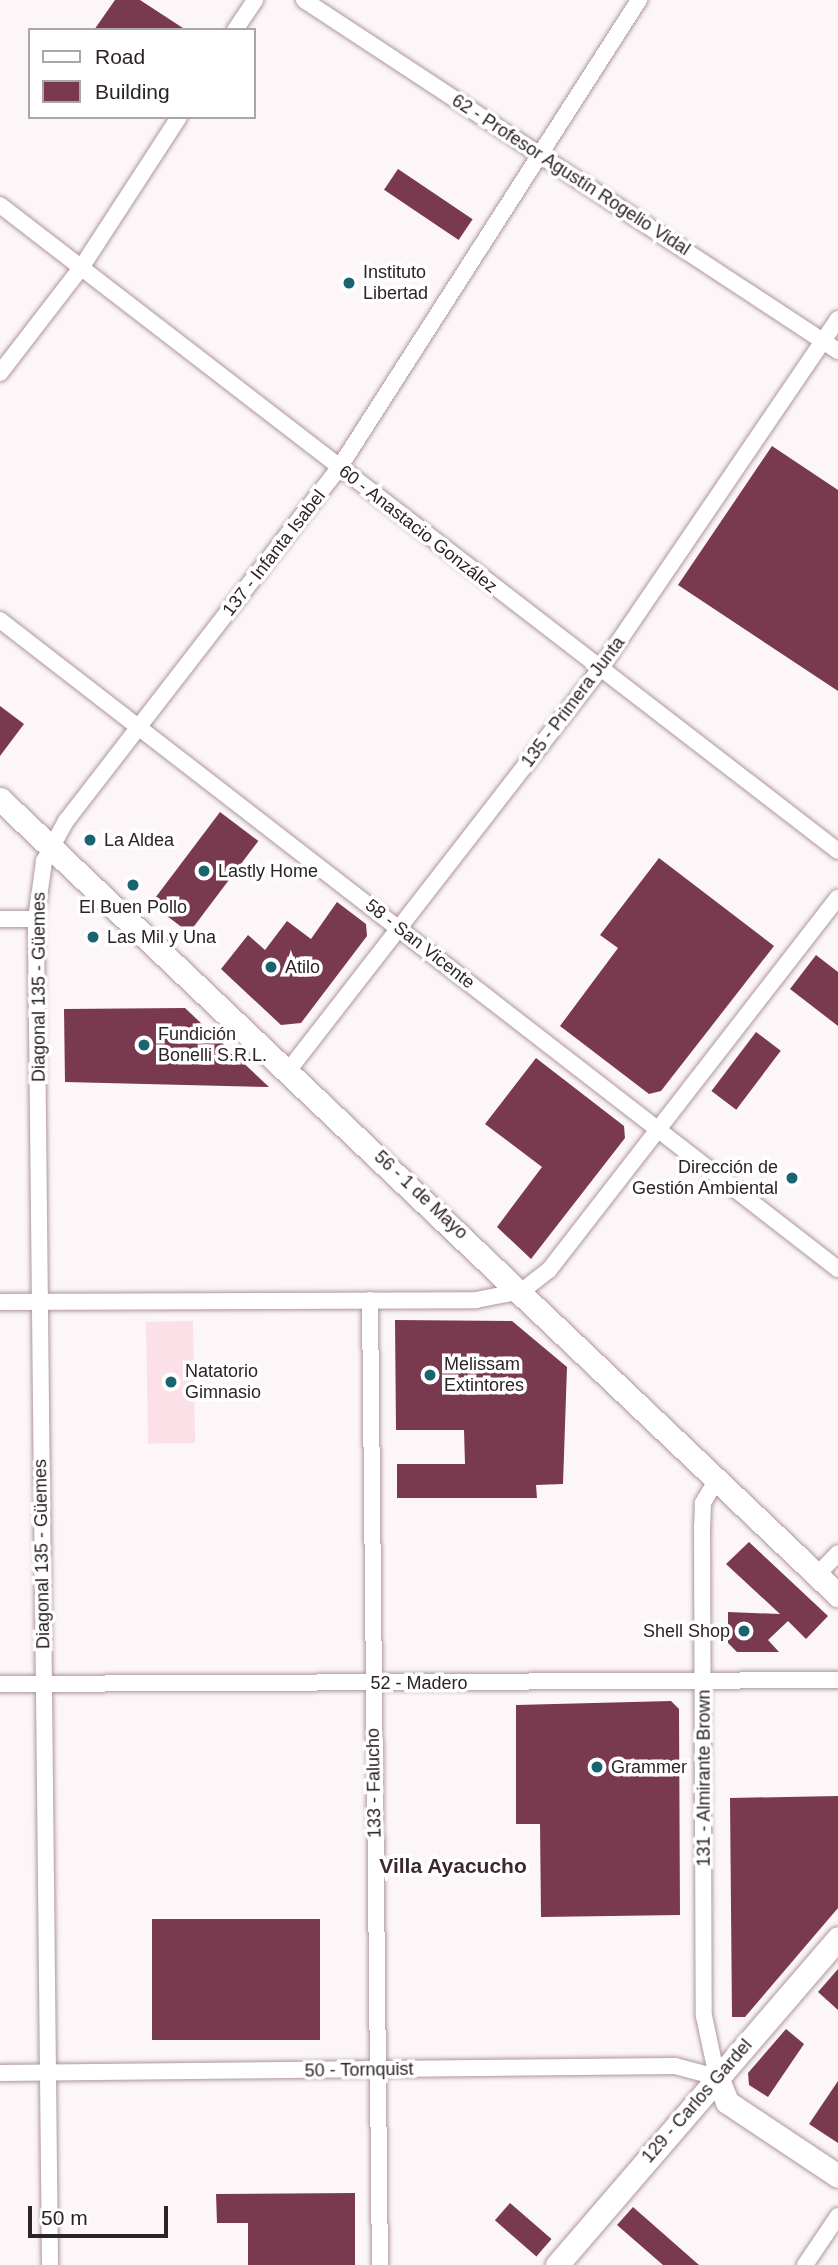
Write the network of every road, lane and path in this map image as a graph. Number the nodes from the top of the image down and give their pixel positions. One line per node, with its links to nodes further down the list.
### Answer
1 (255, 0): 4 (street)
2 (304, 0): 6 (street, 62 - Profesor Agustín Rogelio Vidal)
3 (639, 0): 6 (street, 137 - Infanta Isabel)
4 (236, 28)
5 (177, 119): 8 (street)
6 (539, 154): 10 (street, 62 - Profesor Agustín Rogelio Vidal); 13 (street, 137 - Infanta Isabel)
7 (0, 205): 8 (street, 60 - Anastacio González)
8 (81, 268): 12 (street); 13 (street, 60 - Anastacio González)
9 (838, 319): 10 (street, 135 - Primera Junta)
10 (823, 341): 11 (street, 62 - Profesor Agustín Rogelio Vidal); 15 (street, 135 - Primera Junta)
11 (838, 351)
12 (0, 373)
13 (340, 468): 15 (street, 60 - Anastacio González); 16 (street, 137 - Infanta Isabel)
14 (0, 620): 16 (street, 58 - San Vicente)
15 (600, 669): 19 (street, 60 - Anastacio González); 23 (street, 135 - Primera Junta)
16 (140, 728): 18 (street, 137 - Infanta Isabel); 23 (street, 58 - San Vicente)
17 (0, 799): 18 (main road, 56 - 1 de Mayo)
18 (50, 845): 22 (street, Diagonal 135 - Güemes); 24 (main road, 56 - 1 de Mayo)
19 (838, 851)
20 (838, 898): 25 (street)
21 (0, 919): 22 (street)
22 (36, 919): 30 (street, Diagonal 135 - Güemes)
23 (401, 929): 24 (street, 135 - Primera Junta); 25 (street, 58 - San Vicente)
24 (288, 1071): 27 (main road, 56 - 1 de Mayo)
25 (660, 1130): 26 (street, 58 - San Vicente); 27 (street)
26 (838, 1269)
27 (522, 1291): 28 (street); 31 (main road, 56 - 1 de Mayo)
28 (370, 1300): 30 (street); 39 (street, 133 - Falucho)
29 (0, 1303): 30 (street)
30 (39, 1303): 38 (street, Diagonal 135 - Güemes)
31 (716, 1481): 33 (main road, 56 - 1 de Mayo); 36 (street, 131 - Almirante Brown)
32 (838, 1553): 33 (street)
33 (817, 1575): 34 (main road, 56 - 1 de Mayo)
34 (838, 1595)
35 (838, 1680): 36 (street, 52 - Madero)
36 (704, 1681): 39 (street, 52 - Madero); 44 (street, 131 - Almirante Brown)
37 (0, 1684): 38 (street, 52 - Madero)
38 (44, 1684): 39 (street, 52 - Madero); 43 (street, Diagonal 135 - Güemes)
39 (373, 1684): 41 (street, 133 - Falucho)
40 (838, 1938): 44 (main road, 129 - Carlos Gardel)
41 (378, 2069): 43 (street, 50 - Tornquist); 44 (street, 50 - Tornquist); 48 (street, 133 - Falucho)
42 (0, 2073): 43 (street, 50 - Tornquist)
43 (47, 2073): 47 (street, Diagonal 135 - Güemes)
44 (717, 2077): 45 (main road); 49 (main road, 129 - Carlos Gardel)
45 (838, 2176)
46 (838, 2216): 50 (street)
47 (50, 2265)
48 (380, 2265)
49 (557, 2265)
50 (806, 2265)

